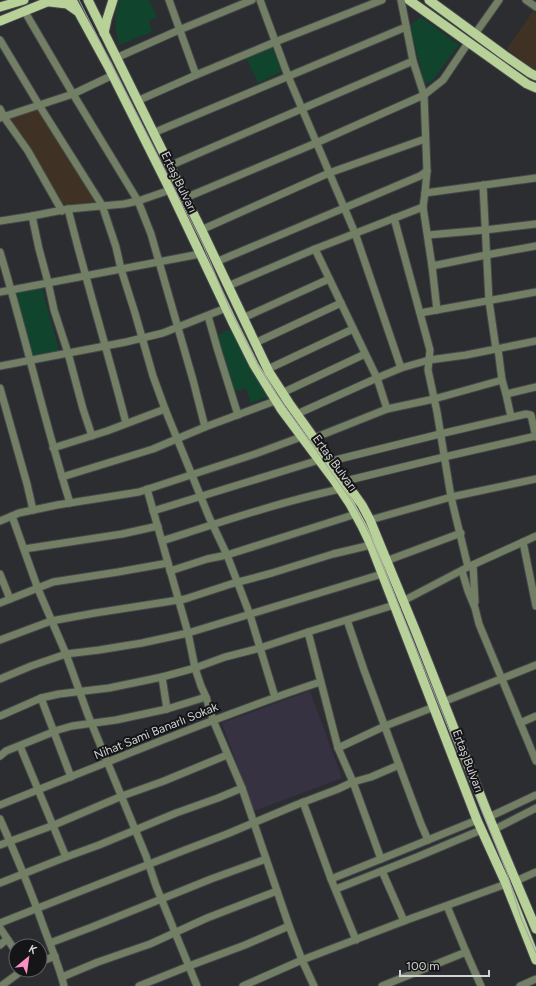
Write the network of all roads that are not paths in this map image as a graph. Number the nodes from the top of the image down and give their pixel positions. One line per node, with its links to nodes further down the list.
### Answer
1 (23, 0): 15 (main road)
2 (72, 0): 18 (main road, Ertaş Bulvarı)
3 (88, 0): 22 (main road, Ertaş Bulvarı)
4 (113, 0): 22 (main road)
5 (169, 0): 21 (street)
6 (252, 0): 21 (street)
7 (260, 0): 25 (street)
8 (382, 0): 25 (street)
9 (401, 0): 20 (street)
10 (409, 0): 26 (main road)
11 (429, 0): 23 (main road)
12 (499, 0): 23 (street)
13 (526, 0): 16 (street)
14 (51, 1): 17 (main road); 18 (main road)
15 (0, 7)
16 (536, 7)
17 (24, 12): 19 (main road); 34 (street)
18 (79, 12): 29 (main road, Ertaş Bulvarı)
19 (0, 21)
20 (406, 27): 28 (street); 31 (street)
21 (180, 30): 27 (street); 30 (street)
22 (104, 33): 27 (main road, Ertaş Bulvarı)
23 (475, 34): 32 (main road)
24 (0, 40): 37 (street)
25 (276, 42): 30 (street); 31 (street)
26 (468, 42): 33 (main road); 35 (street)
27 (116, 58): 36 (main road, Ertaş Bulvarı)
28 (413, 61): 35 (street); 38 (street)
29 (113, 75): 34 (street); 49 (main road, Ertaş Bulvarı)
30 (196, 75): 36 (street)
31 (288, 76): 38 (street); 41 (street)
32 (536, 76)
33 (536, 88)
34 (73, 94): 37 (street); 52 (street)
35 (424, 95): 42 (street); 43 (street)
36 (137, 101): 41 (main road, Ertaş Bulvarı)
37 (39, 105): 40 (street); 53 (street)
38 (302, 108): 43 (street); 44 (street)
39 (0, 110): 40 (street)
40 (2, 117): 56 (street)
41 (153, 133): 44 (main road, Ertaş Bulvarı)
42 (426, 139): 45 (street); 46 (street)
43 (316, 143): 46 (street); 51 (street)
44 (169, 166): 51 (main road, Ertaş Bulvarı)
45 (427, 171): 50 (street); 55 (street)
46 (329, 173): 55 (street); 61 (street)
47 (536, 178): 48 (street)
48 (483, 185): 50 (street); 62 (street)
49 (170, 190): 52 (street); 68 (main road, Ertaş Bulvarı)
50 (425, 193): 54 (street)
51 (185, 198): 61 (main road, Ertaş Bulvarı)
52 (138, 201): 53 (street); 70 (street)
53 (102, 205): 56 (street); 73 (street)
54 (423, 207): 58 (street); 64 (street)
55 (344, 208): 63 (street); 71 (street)
56 (65, 210): 57 (street); 74 (street)
57 (32, 216): 59 (street); 76 (street)
58 (394, 218): 63 (street); 85 (street)
59 (0, 221)
60 (536, 224): 62 (street)
61 (201, 230): 71 (main road, Ertaş Bulvarı)
62 (485, 230): 64 (street); 69 (street)
63 (354, 233): 66 (street); 100 (street)
64 (428, 235): 72 (street)
65 (536, 246): 69 (street)
66 (315, 249): 75 (street); 77 (street)
67 (0, 252): 78 (street)
68 (200, 254): 70 (street); 83 (main road, Ertaş Bulvarı)
69 (486, 255): 72 (street); 81 (street)
70 (159, 262): 73 (street); 88 (street)
71 (216, 262): 77 (main road, Ertaş Bulvarı)
72 (432, 266): 84 (street)
73 (121, 269): 74 (street); 90 (street)
74 (85, 276): 76 (street); 93 (street)
75 (329, 279): 82 (street); 87 (street)
76 (48, 282): 78 (street); 95 (street)
77 (228, 286): 87 (main road, Ertaş Bulvarı)
78 (11, 290): 79 (street); 98 (street)
79 (0, 292)
80 (536, 292): 81 (street)
81 (489, 301): 84 (street); 94 (street)
82 (341, 303): 89 (street); 92 (street)
83 (226, 308): 86 (street); 109 (main road, Ertaş Bulvarı)
84 (437, 310): 85 (street)
85 (420, 313): 97 (street)
86 (208, 316): 88 (street); 113 (street)
87 (243, 318): 92 (main road, Ertaş Bulvarı)
88 (178, 328): 90 (street); 116 (street)
89 (353, 329): 96 (street); 101 (street)
90 (142, 338): 93 (street); 110 (street)
91 (536, 341): 94 (street)
92 (255, 343): 101 (main road, Ertaş Bulvarı)
93 (105, 346): 95 (street); 115 (street)
94 (497, 349): 97 (street); 103 (street)
95 (68, 353): 98 (street); 118 (street)
96 (365, 354): 102 (street); 106 (street)
97 (429, 360): 100 (street); 108 (street)
98 (30, 361): 99 (street); 123 (street)
99 (0, 366)
100 (401, 368): 102 (street)
101 (268, 369): 106 (main road, Ertaş Bulvarı)
102 (376, 378): 111 (street); 112 (street)
103 (502, 380): 107 (street); 108 (street)
104 (536, 387): 107 (street)
105 (0, 388): 136 (street)
106 (282, 393): 112 (main road, Ertaş Bulvarı)
107 (506, 394): 114 (street)
108 (434, 399): 111 (street); 117 (street)
109 (275, 401): 113 (street); 120 (main road, Ertaş Bulvarı)
110 (165, 409): 115 (street); 122 (street)
111 (387, 409): 121 (street)
112 (297, 414): 121 (main road, Ertaş Bulvarı)
113 (238, 415): 116 (street)
114 (511, 417): 117 (street); 119 (street)
115 (126, 423): 118 (street)
116 (205, 427): 122 (street)
117 (440, 434): 124 (street); 126 (street)
118 (92, 436): 123 (street)
119 (536, 436): 124 (street)
120 (301, 437): 125 (main road, Ertaş Bulvarı); 127 (street)
121 (314, 438): 126 (main road, Ertaş Bulvarı)
122 (177, 439): 127 (street); 128 (street)
123 (53, 448): 128 (street)
124 (444, 457): 130 (street); 134 (street)
125 (319, 460): 132 (main road, Ertaş Bulvarı); 133 (street)
126 (331, 461): 130 (main road, Ertaş Bulvarı)
127 (192, 475): 131 (street); 133 (street)
128 (62, 477): 135 (street)
129 (536, 479): 134 (street)
130 (346, 481): 140 (main road, Ertaş Bulvarı)
131 (147, 489): 135 (street); 137 (street)
132 (340, 489): 138 (main road, Ertaş Bulvarı); 142 (street)
133 (201, 496): 137 (street); 142 (street)
134 (452, 497): 140 (street); 144 (street)
135 (70, 503): 136 (street)
136 (33, 510): 139 (street)
137 (153, 511): 143 (street)
138 (356, 514): 148 (main road, Ertaş Bulvarı); 150 (street)
139 (12, 516): 141 (street); 149 (street)
140 (370, 520): 151 (main road, Ertaş Bulvarı)
141 (0, 521)
142 (213, 525): 146 (street); 150 (street)
143 (158, 526): 146 (street); 149 (street)
144 (461, 533): 151 (street); 153 (street)
145 (536, 536): 147 (street)
146 (162, 541): 152 (street)
147 (524, 542): 153 (street); 164 (street)
148 (371, 545): 156 (main road, Ertaş Bulvarı); 157 (street)
149 (24, 549): 158 (street)
150 (227, 555): 154 (street); 157 (street)
151 (386, 561): 161 (main road, Ertaş Bulvarı)
152 (168, 563): 154 (street); 158 (street)
153 (467, 568): 161 (street); 165 (street); 165 (street)
154 (170, 571): 160 (street)
155 (0, 574): 159 (street)
156 (382, 574): 163 (main road, Ertaş Bulvarı); 166 (street)
157 (237, 583): 160 (street); 166 (street)
158 (38, 588): 159 (street); 167 (street)
159 (10, 599): 162 (street)
160 (178, 600): 167 (street); 170 (street)
161 (403, 601): 184 (main road, Ertaş Bulvarı)
162 (0, 603)
163 (394, 605): 168 (street); 185 (main road, Ertaş Bulvarı)
164 (536, 606)
165 (475, 608): 177 (street)
166 (250, 615): 170 (street); 172 (street)
167 (51, 620): 171 (street); 173 (street)
168 (347, 620): 169 (street); 192 (street)
169 (308, 632): 172 (street); 179 (street)
170 (188, 634): 173 (street); 175 (street)
171 (0, 640)
172 (260, 648): 175 (street); 182 (street)
173 (66, 654): 178 (street); 180 (street)
174 (536, 665): 177 (street)
175 (195, 668): 176 (street); 181 (street)
176 (162, 677): 180 (street); 186 (street)
177 (502, 678): 184 (street); 191 (street)
178 (0, 679)
179 (320, 682): 182 (street, Nihat Sami Banarlı Sokak); 195 (street)
180 (79, 691): 183 (street); 190 (street)
181 (206, 697): 186 (street); 189 (street)
182 (275, 697): 189 (street, Nihat Sami Banarlı Sokak)
183 (41, 698): 187 (street); 193 (street)
184 (443, 702): 210 (main road, Ertaş Bulvarı)
185 (434, 707): 192 (street); 212 (main road, Ertaş Bulvarı)
186 (167, 709): 190 (street)
187 (0, 716)
188 (536, 716): 191 (street)
189 (213, 720): 196 (street); 199 (street, Nihat Sami Banarlı Sokak)
190 (91, 723): 193 (street); 199 (street)
191 (520, 723): 198 (street)
192 (385, 726): 195 (street); 200 (street)
193 (54, 732): 194 (street); 201 (street)
194 (20, 746): 197 (street); 204 (street)
195 (338, 748): 202 (street)
196 (228, 755): 203 (street); 206 (street)
197 (0, 756)
198 (536, 761)
199 (107, 762): 201 (street, Nihat Sami Banarlı Sokak); 206 (street)
200 (399, 765): 202 (street); 218 (street)
201 (71, 777): 204 (street, Nihat Sami Banarlı Sokak)
202 (353, 782): 207 (street); 223 (street)
203 (242, 788): 213 (street); 216 (street)
204 (39, 790): 208 (street, Nihat Sami Banarlı Sokak); 214 (street)
205 (536, 795): 210 (street)
206 (122, 796): 214 (street); 216 (street)
207 (303, 802): 213 (street); 228 (street)
208 (0, 805)
209 (536, 808): 215 (street)
210 (489, 817): 215 (main road, Ertaş Bulvarı)
211 (0, 819): 219 (street)
212 (477, 820): 217 (main road, Ertaş Bulvarı); 218 (street)
213 (253, 823): 222 (street); 224 (street)
214 (54, 825): 219 (street); 221 (street)
215 (494, 829): 229 (main road, Ertaş Bulvarı)
216 (136, 830): 221 (street); 224 (street)
217 (481, 830): 225 (street); 231 (main road, Ertaş Bulvarı)
218 (428, 840): 223 (street)
219 (10, 841): 220 (street); 227 (street)
220 (0, 845)
221 (66, 857): 227 (street)
222 (266, 859): 233 (street); 234 (street)
223 (381, 859): 228 (street)
224 (149, 864): 234 (street); 236 (street)
225 (382, 871): 232 (street); 237 (street)
226 (536, 872): 229 (street)
227 (24, 874): 230 (street); 236 (street)
228 (331, 879): 232 (street)
229 (516, 881): 241 (main road, Ertaş Bulvarı)
230 (0, 883)
231 (506, 884): 235 (street); 251 (main road, Ertaş Bulvarı)
232 (336, 889): 244 (street)
233 (277, 891): 239 (street); 242 (street)
234 (162, 899): 242 (street); 245 (street)
235 (447, 906): 237 (street); 247 (street)
236 (37, 908): 238 (street); 245 (street)
237 (404, 921): 244 (street)
238 (0, 923)
239 (289, 926): 250 (street); 252 (street)
240 (0, 928): 243 (street)
241 (536, 930)
242 (175, 932): 252 (street); 253 (street)
243 (7, 939): 246 (street)
244 (356, 940): 250 (street)
245 (50, 943): 248 (street)
246 (0, 945)
247 (466, 952): 262 (street); 263 (street)
248 (55, 956): 249 (street); 253 (street)
249 (48, 959)
250 (302, 960): 260 (street); 261 (street)
251 (536, 960)
252 (189, 966): 258 (street); 259 (street)
253 (62, 977): 257 (street)
254 (12, 978): 256 (street)
255 (536, 979): 264 (street)
256 (1, 986)
257 (64, 986)
258 (139, 986)
259 (197, 986)
260 (243, 986)
261 (314, 986)
262 (382, 986)
263 (482, 986)
264 (520, 986)

